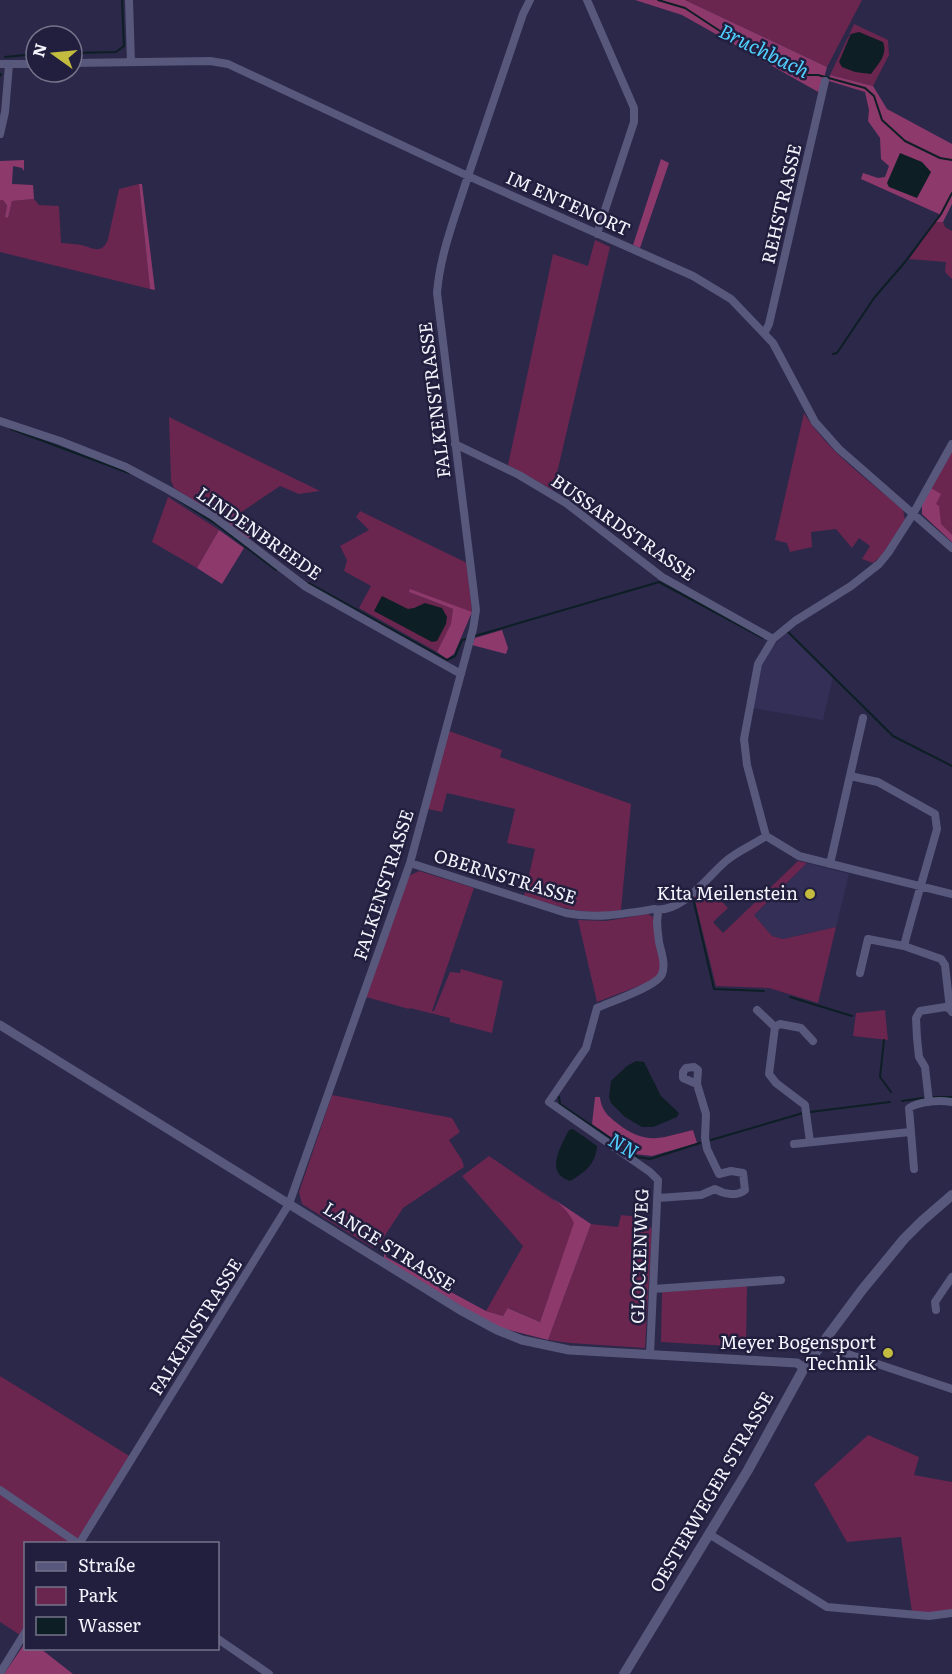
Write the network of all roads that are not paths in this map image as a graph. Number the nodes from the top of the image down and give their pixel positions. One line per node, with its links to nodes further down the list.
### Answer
1 (129, 0): 4 (street)
2 (530, 0): 10 (street, FALKENSTRASSE)
3 (587, 0): 11 (street)
4 (132, 62): 5 (street, IM ENTENORT); 10 (street, IM ENTENORT)
5 (84, 63)
6 (4, 64): 7 (street); 9 (street)
7 (24, 64)
8 (825, 81): 12 (street, REHSTRASSE)
9 (0, 134)
10 (468, 176): 11 (street, IM ENTENORT); 14 (street, FALKENSTRASSE)
11 (597, 234): 12 (street, IM ENTENORT)
12 (765, 333): 16 (street, IM ENTENORT)
13 (0, 421): 19 (street, LINDENBREEDE)
14 (455, 444): 18 (street, BUSSARDSTRASSE); 19 (street, FALKENSTRASSE)
15 (952, 444): 16 (street)
16 (913, 514): 17 (street, IM ENTENORT); 18 (street)
17 (952, 548)
18 (773, 639): 22 (street)
19 (461, 674): 23 (street, FALKENSTRASSE)
20 (863, 718): 21 (street)
21 (850, 776): 24 (street); 25 (street)
22 (766, 836): 24 (street); 27 (street, OBERNSTRASSE)
23 (410, 863): 27 (street, OBERNSTRASSE); 46 (street, FALKENSTRASSE)
24 (830, 864): 25 (street)
25 (921, 887): 26 (street); 28 (street)
26 (952, 894)
27 (659, 910): 45 (street, GLOCKENWEG)
28 (904, 946): 29 (street); 31 (street)
29 (860, 973)
30 (758, 1010): 33 (street)
31 (951, 1010): 36 (street)
32 (0, 1025): 46 (street, LANGE STRASSE)
33 (775, 1028): 34 (street); 39 (street)
34 (813, 1041)
35 (698, 1084): 42 (street)
36 (929, 1102): 37 (street); 38 (street)
37 (952, 1102)
38 (910, 1132): 39 (street); 41 (street)
39 (810, 1142): 40 (street)
40 (794, 1144)
41 (915, 1169)
42 (720, 1174): 43 (street); 43 (street)
43 (716, 1189): 45 (street)
44 (952, 1195): 51 (main road, OESTERWEGER STRASSE)
45 (658, 1198): 49 (street, GLOCKENWEG)
46 (289, 1204): 52 (street, LANGE STRASSE); 58 (street, FALKENSTRASSE)
47 (952, 1277): 50 (street)
48 (781, 1280): 49 (street)
49 (653, 1289): 52 (street, GLOCKENWEG)
50 (936, 1310)
51 (822, 1342): 53 (main road, OESTERWEGER STRASSE); 54 (street)
52 (650, 1354): 53 (street, LANGE STRASSE)
53 (804, 1368): 56 (main road, OESTERWEGER STRASSE)
54 (952, 1389)
55 (0, 1490): 57 (street)
56 (709, 1534): 59 (street); 64 (main road, OESTERWEGER STRASSE)
57 (78, 1542)
58 (80, 1542)
59 (952, 1613)
60 (24, 1634): 62 (street)
61 (219, 1639): 63 (street)
62 (0, 1673)
63 (269, 1674)
64 (624, 1674)

